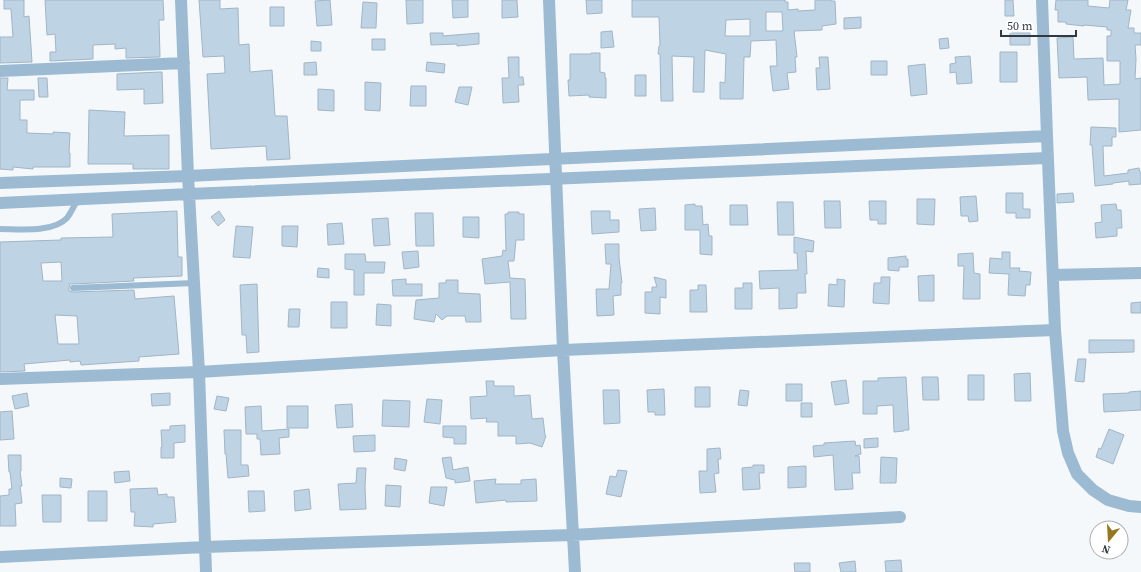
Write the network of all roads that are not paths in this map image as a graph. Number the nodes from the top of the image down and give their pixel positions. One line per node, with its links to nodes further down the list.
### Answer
1 (181, 0): 4 (street)
2 (549, 0): 10 (street)
3 (1042, 0): 6 (street)
4 (184, 63): 5 (street); 14 (street)
5 (0, 71)
6 (1047, 136): 7 (street); 9 (street)
7 (886, 144): 8 (street); 11 (street)
8 (716, 152): 10 (street); 13 (street)
9 (1048, 158): 11 (street); 23 (street)
10 (556, 159): 12 (street); 15 (street)
11 (887, 165): 13 (street)
12 (375, 167): 14 (street); 17 (street)
13 (716, 172): 15 (street)
14 (188, 176): 16 (street); 18 (street)
15 (556, 179): 17 (street); 27 (street)
16 (0, 183)
17 (376, 186): 18 (street)
18 (189, 194): 19 (street); 24 (street)
19 (78, 200): 20 (street); 21 (lane)
20 (0, 204)
21 (0, 229)
22 (1141, 273): 23 (street)
23 (1053, 275): 26 (street)
24 (194, 283): 25 (lane); 28 (street)
25 (73, 288)
26 (1055, 330): 27 (street); 30 (street)
27 (563, 350): 28 (street); 32 (street)
28 (199, 372): 29 (street); 33 (street)
29 (0, 379)
30 (1141, 507)
31 (900, 517): 32 (street)
32 (572, 535): 33 (street); 36 (street)
33 (205, 547): 34 (street); 35 (street)
34 (0, 558)
35 (206, 572)
36 (574, 572)

